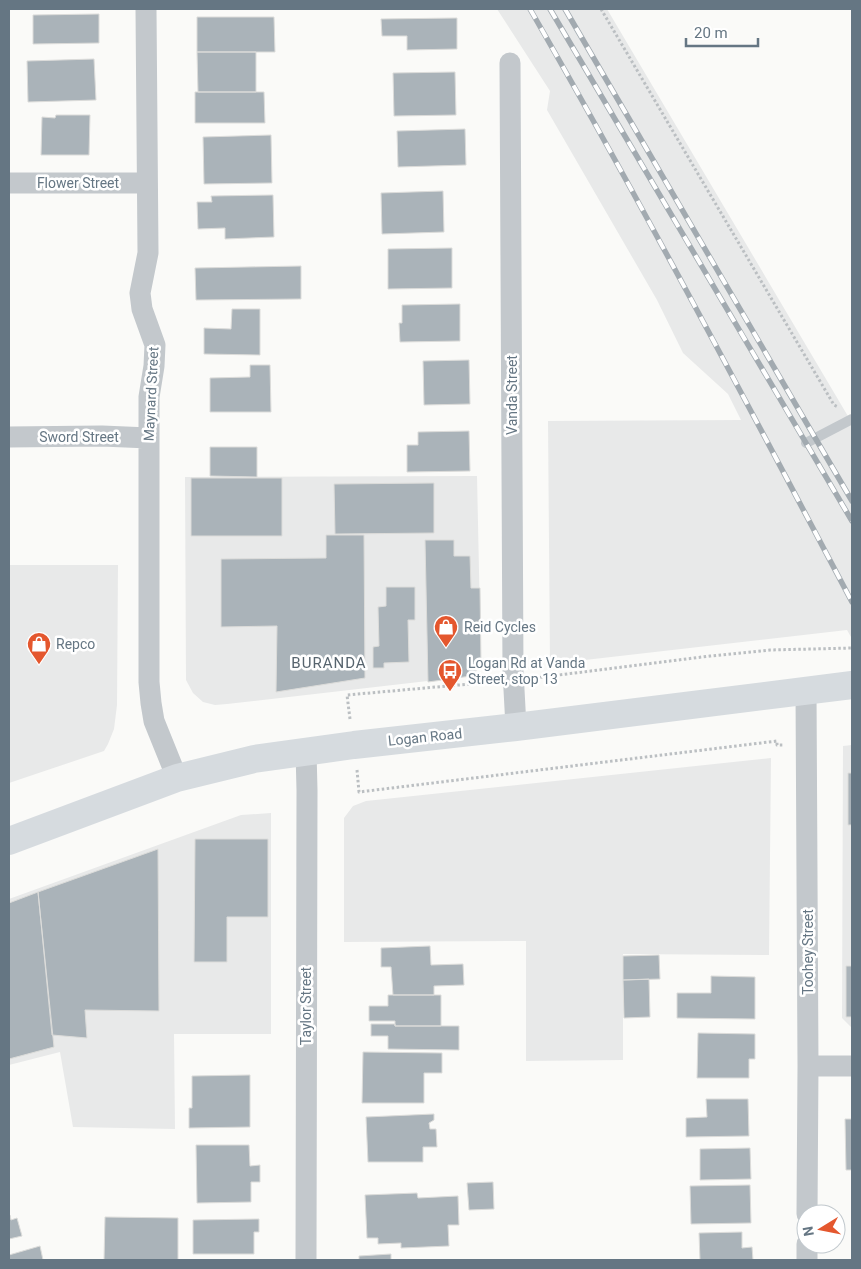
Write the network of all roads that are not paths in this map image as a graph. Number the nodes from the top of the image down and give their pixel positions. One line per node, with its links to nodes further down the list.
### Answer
1 (146, 9): 4 (street, Maynard Street)
2 (510, 64): 11 (street, Vanda Street)
3 (9, 183): 4 (street, Flower Street)
4 (147, 183): 7 (street, Maynard Street)
5 (852, 419): 8 (lane)
6 (9, 437): 7 (street, Sword Street)
7 (149, 438): 13 (street, Maynard Street)
8 (806, 443)
9 (852, 685): 10 (main road, Logan Road)
10 (806, 690): 11 (main road, Logan Road); 15 (street, Toohey Street)
11 (516, 727): 12 (main road, Logan Road)
12 (306, 751): 13 (main road, Logan Road); 18 (street, Taylor Street)
13 (177, 778): 14 (main road, Logan Road)
14 (9, 841)
15 (808, 1066): 16 (street); 17 (street, Toohey Street)
16 (852, 1066)
17 (807, 1204)
18 (306, 1260)

